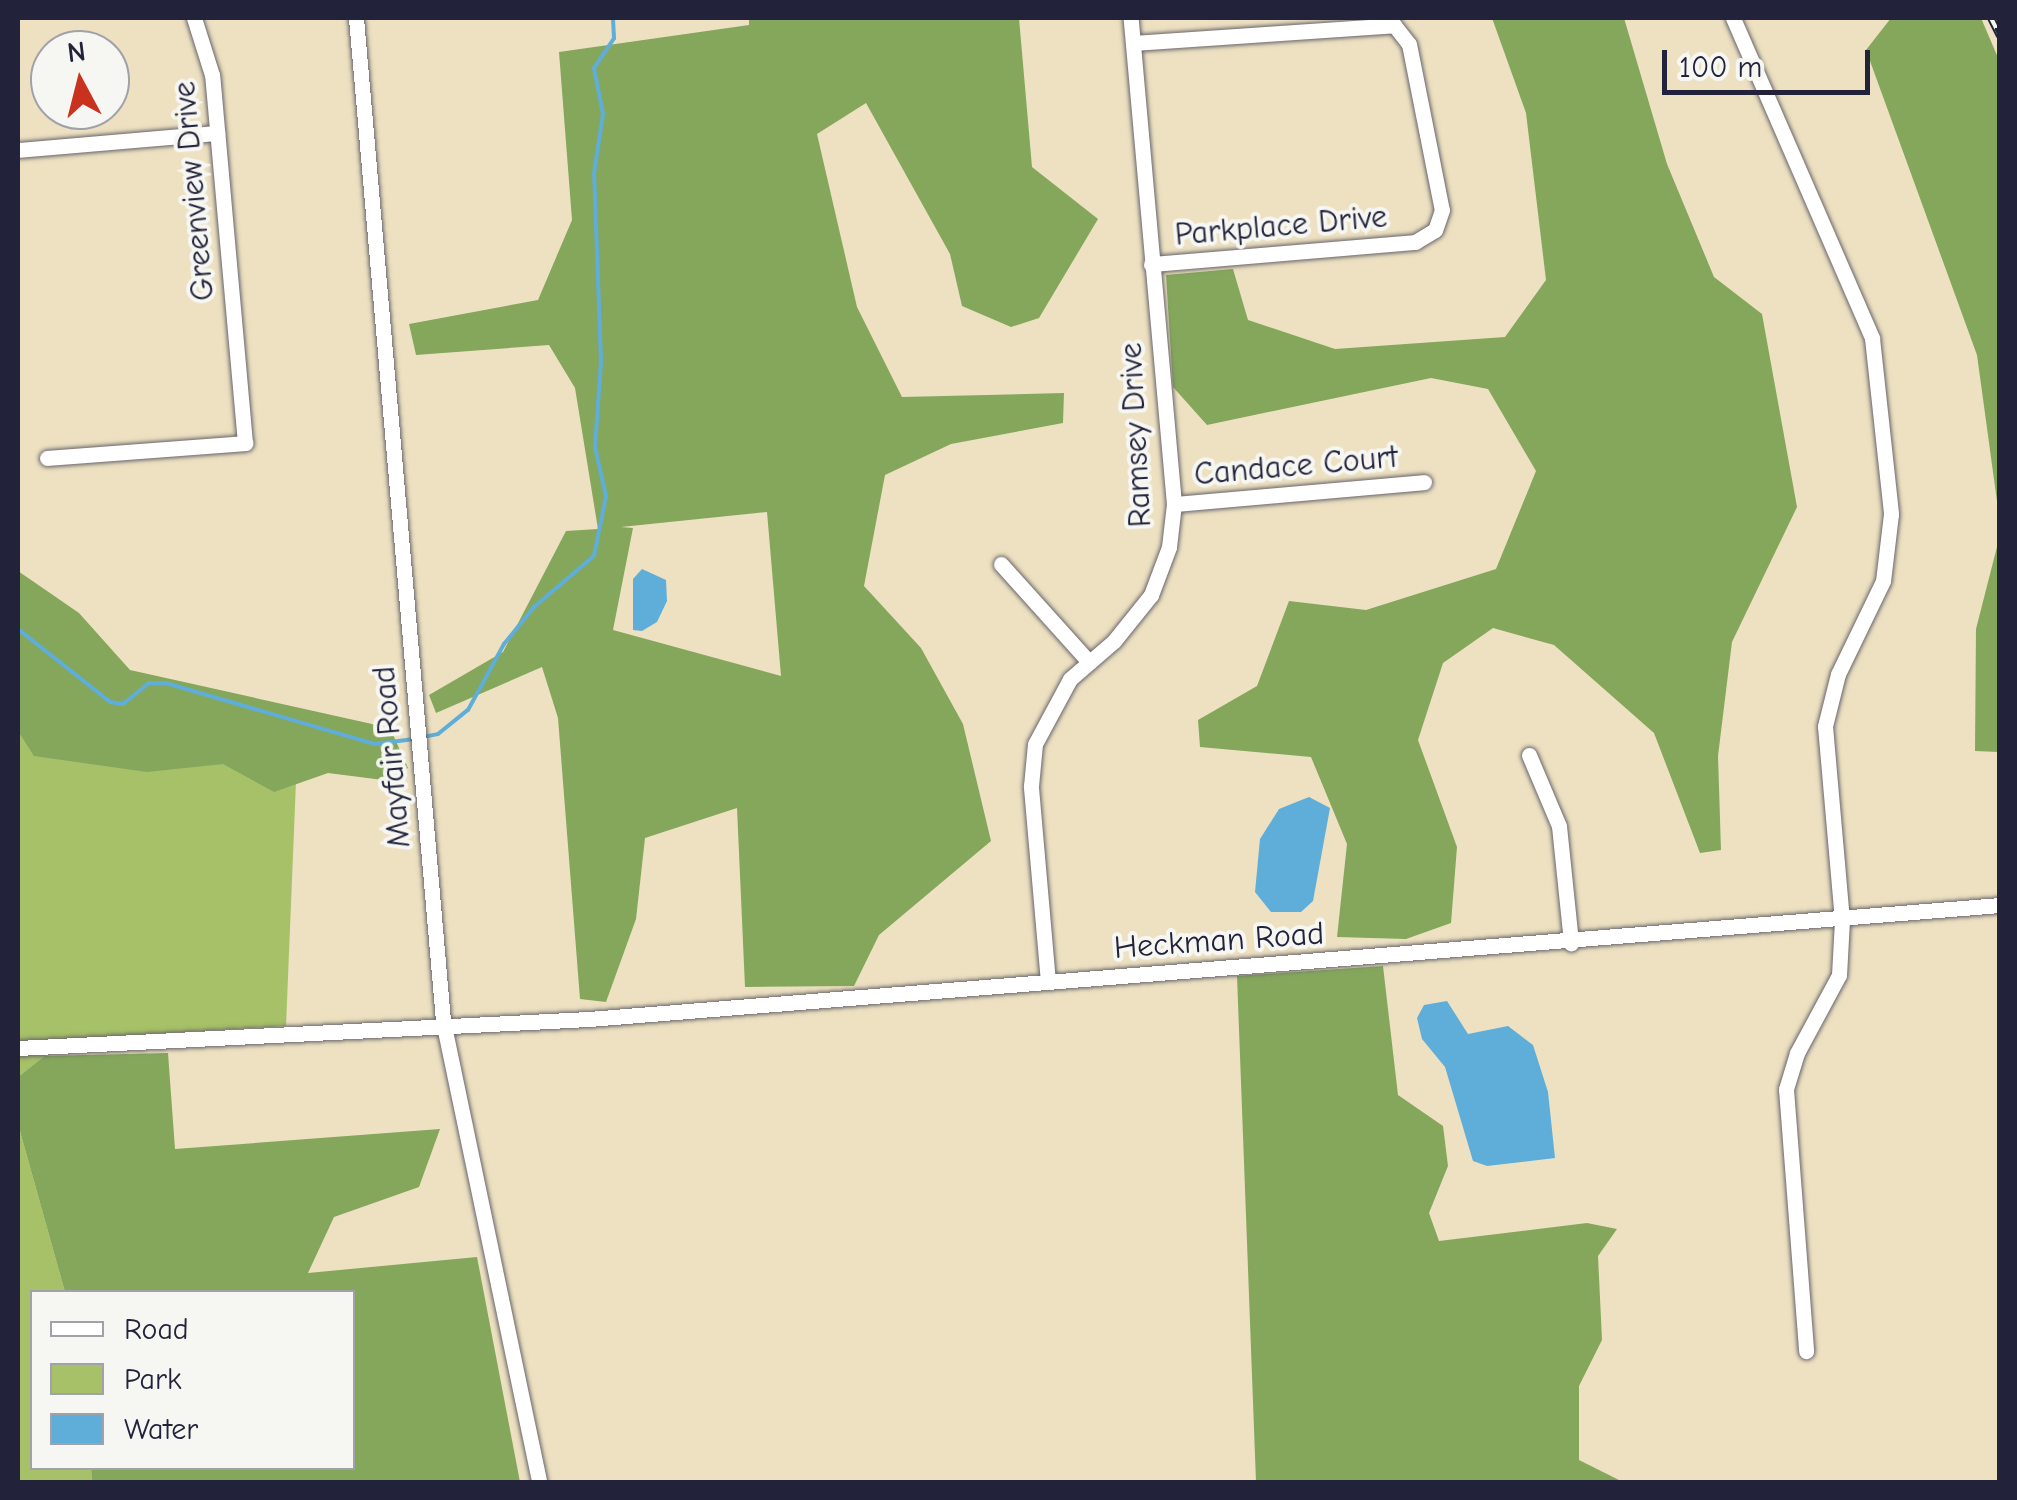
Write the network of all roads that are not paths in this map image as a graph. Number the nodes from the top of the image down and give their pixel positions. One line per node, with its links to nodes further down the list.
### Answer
1 (194, 18): 6 (street, Greenview Drive)
2 (356, 18): 19 (street, Mayfair Road)
3 (1131, 18): 5 (street, Ramsey Drive)
4 (1733, 18): 16 (street)
5 (1133, 43): 8 (street, Ramsey Drive); 8 (street, Parkplace Drive)
6 (217, 132): 7 (street); 9 (street, Greenview Drive)
7 (18, 150)
8 (1151, 264): 11 (street, Ramsey Drive)
9 (47, 458)
10 (1424, 482): 11 (street, Candace Court)
11 (1174, 504): 13 (street, Ramsey Drive)
12 (1002, 564): 13 (street)
13 (1089, 662): 18 (street, Ramsey Drive)
14 (1530, 755): 17 (street)
15 (2000, 905): 16 (street, Heckman Road)
16 (1842, 920): 17 (street, Heckman Road); 21 (street)
17 (1571, 943): 18 (street, Heckman Road)
18 (1048, 982): 19 (street, Heckman Road)
19 (442, 1021): 20 (street, Heckman Road); 22 (street, Mayfair Road)
20 (18, 1048)
21 (1806, 1350)
22 (540, 1482)

